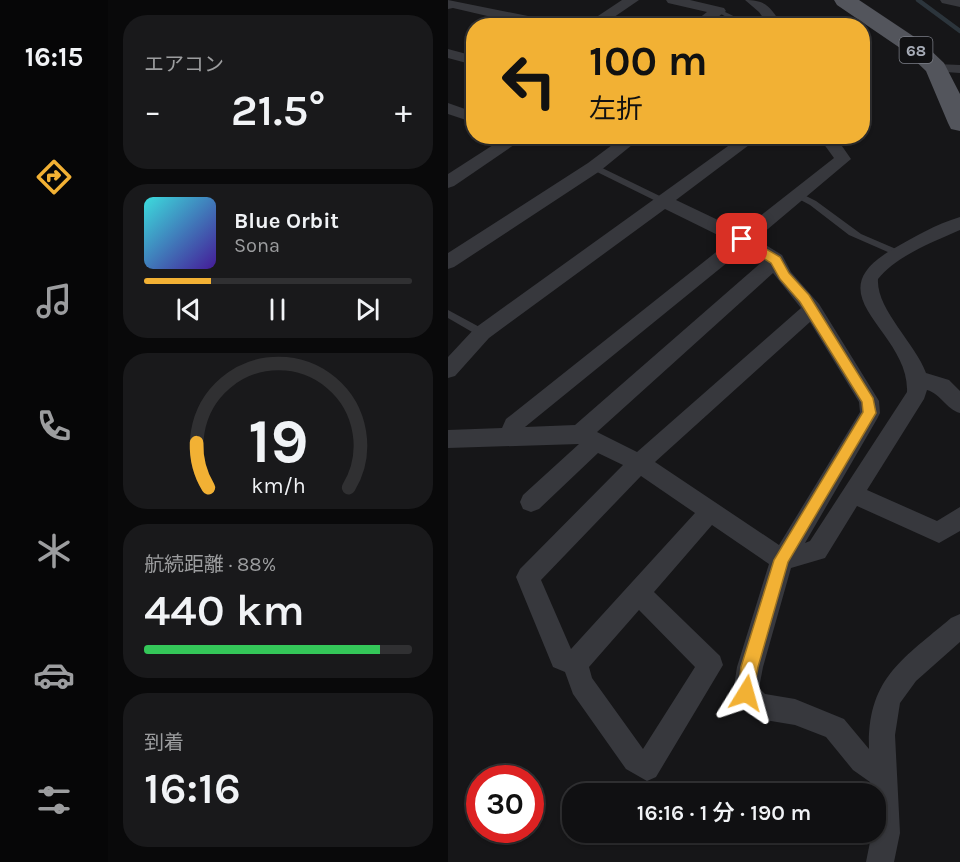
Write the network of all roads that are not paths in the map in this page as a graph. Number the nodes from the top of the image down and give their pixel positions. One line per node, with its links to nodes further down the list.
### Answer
1 (632, 0): 10 (street)
2 (673, 0): 8 (street)
3 (752, 0): 13 (street)
4 (845, 0): 16 (main road, 68)
5 (946, 0): 6 (street)
6 (960, 3)
7 (448, 5): 9 (street)
8 (719, 11): 11 (street); 12 (lane)
9 (518, 18)
10 (603, 18)
11 (708, 18)
12 (734, 18)
13 (770, 18)
14 (448, 52): 15 (street)
15 (466, 58)
16 (936, 68): 17 (street); 20 (main road, 68)
17 (960, 69)
18 (448, 108): 19 (street)
19 (466, 115)
20 (960, 123)
21 (507, 144): 26 (street)
22 (624, 144): 25 (street)
23 (742, 144): 28 (street)
24 (832, 144): 27 (street)
25 (594, 167): 28 (lane); 33 (street)
26 (448, 182)
27 (798, 195): 30 (street); 31 (lane)
28 (665, 202): 30 (street); 36 (street)
29 (960, 223): 31 (street)
30 (742, 239): 32 (street); 40 (street)
31 (900, 254): 38 (street)
32 (776, 260): 34 (street); 41 (street)
33 (448, 262)
34 (812, 309): 43 (street); 48 (street)
35 (448, 314): 36 (lane)
36 (482, 333): 37 (street)
37 (448, 369)
38 (918, 379): 39 (street); 44 (street)
39 (960, 405)
40 (510, 438): 41 (street); 42 (street)
41 (588, 438): 43 (street); 45 (street)
42 (448, 439)
43 (639, 463): 46 (street); 51 (street)
44 (853, 494): 47 (street); 48 (street)
45 (531, 502)
46 (710, 512): 48 (street); 49 (street)
47 (960, 517)
48 (782, 560): 52 (street)
49 (639, 593): 51 (street); 51 (street)
50 (960, 626): 52 (street)
51 (575, 664)
52 (882, 774): 53 (street)
53 (880, 862)

